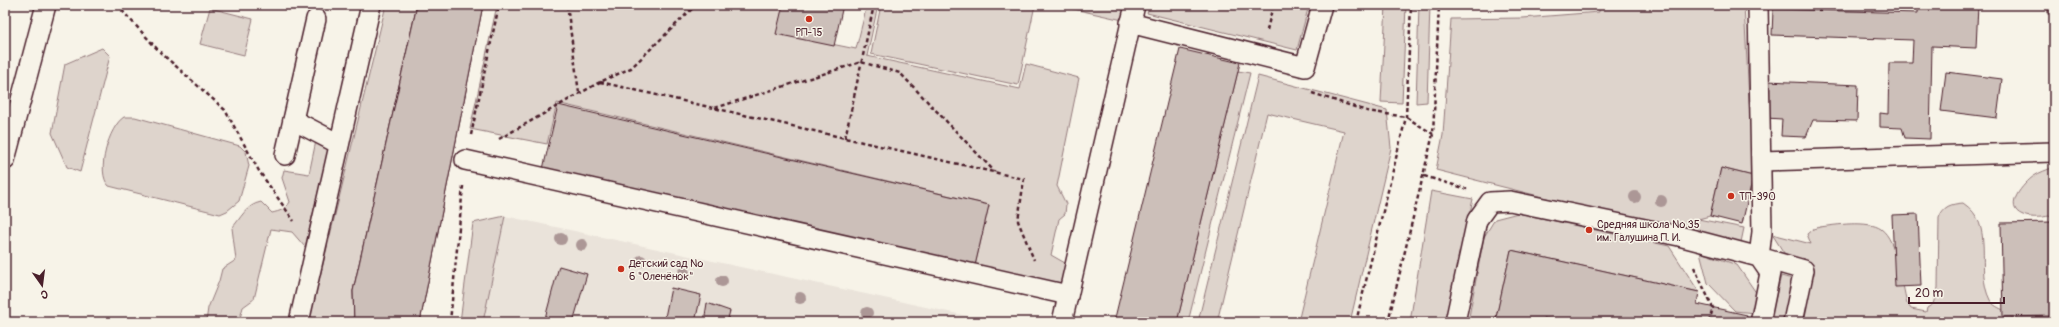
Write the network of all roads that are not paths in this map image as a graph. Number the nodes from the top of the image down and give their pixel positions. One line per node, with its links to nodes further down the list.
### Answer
1 (46, 5): 12 (lane)
2 (371, 5): 9 (lane)
3 (1135, 5): 7 (lane)
4 (1322, 5): 7 (lane)
5 (1758, 5): 14 (lane)
6 (316, 19): 8 (lane)
7 (1130, 23): 16 (lane)
8 (293, 120): 9 (lane); 11 (lane)
9 (340, 144): 17 (lane)
10 (2054, 152): 14 (lane)
11 (285, 155)
12 (5, 160)
13 (465, 160): 16 (lane)
14 (1762, 161): 15 (lane)
15 (1758, 257): 19 (lane); 20 (lane); 21 (lane)
16 (1068, 296): 18 (lane)
17 (299, 322)
18 (1062, 322)
19 (1456, 322)
20 (1763, 322)
21 (1793, 322)

